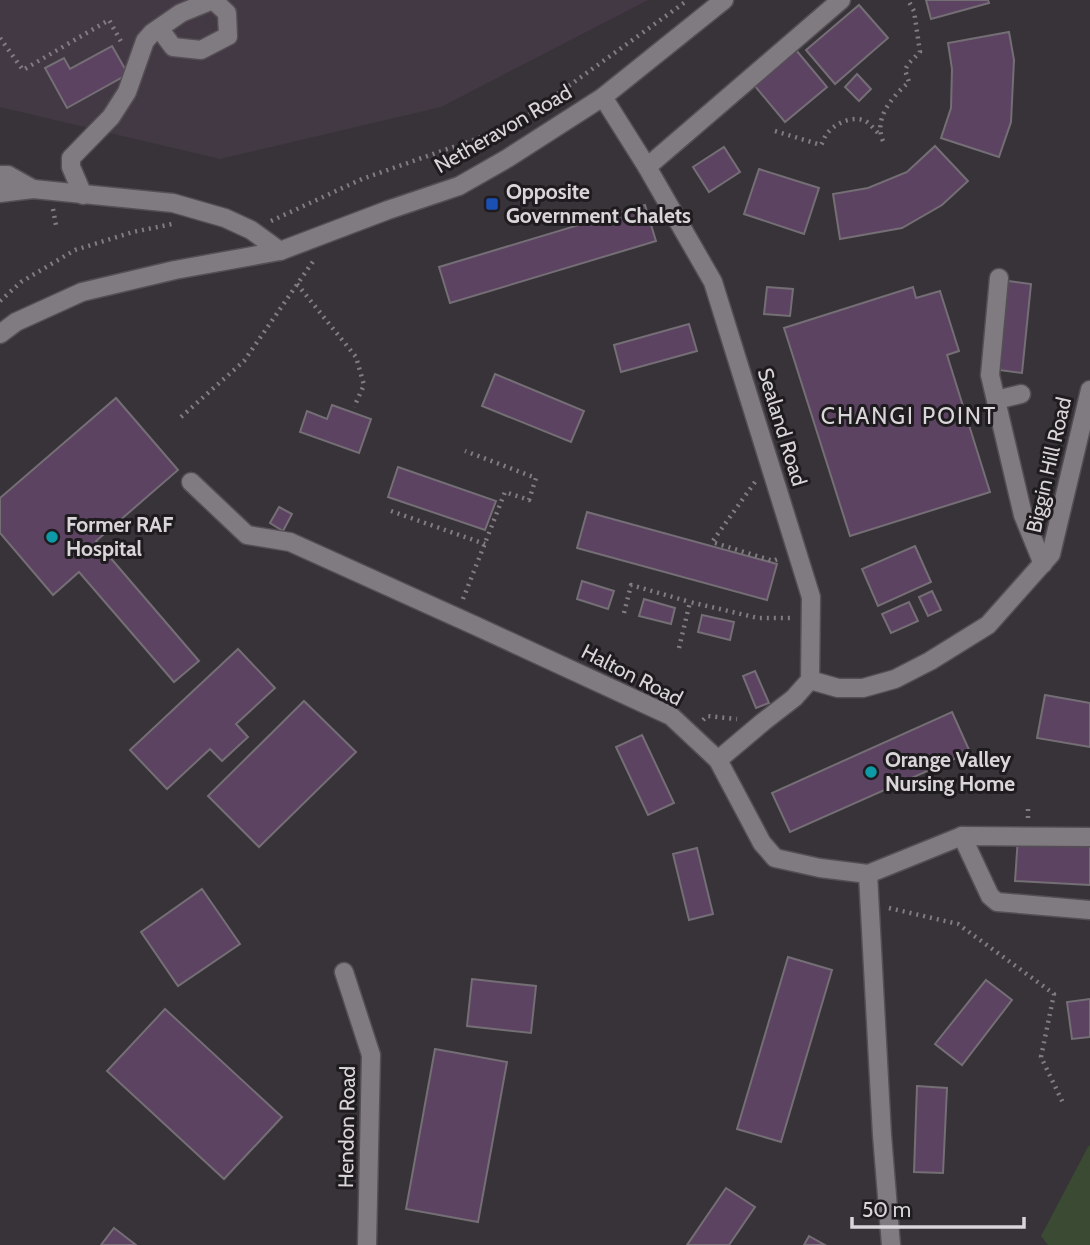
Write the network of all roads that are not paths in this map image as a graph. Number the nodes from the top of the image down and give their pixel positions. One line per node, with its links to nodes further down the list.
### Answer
1 (724, 0): 4 (street, Netheravon Road)
2 (841, 0): 5 (street)
3 (159, 28): 9 (street)
4 (603, 97): 5 (street, Sealand Road); 10 (street, Netheravon Road)
5 (648, 167): 18 (street, Sealand Road)
6 (3, 179): 7 (street)
7 (33, 190): 8 (street); 9 (street)
8 (0, 193)
9 (82, 195): 10 (street)
10 (280, 251): 12 (street, Netheravon Road)
11 (999, 278): 15 (street)
12 (0, 334)
13 (1090, 390): 17 (street, Biggin Hill Road)
14 (1021, 394): 15 (street)
15 (996, 400): 17 (street)
16 (191, 482): 19 (street, Halton Road)
17 (1042, 564): 18 (street, Biggin Hill Road)
18 (810, 680): 19 (street)
19 (718, 760): 22 (street, Halton Road)
20 (962, 836): 21 (street); 22 (street); 23 (street)
21 (1090, 837)
22 (868, 874): 26 (street)
23 (1090, 910)
24 (344, 972): 25 (street, Hendon Road)
25 (367, 1245)
26 (891, 1245)

